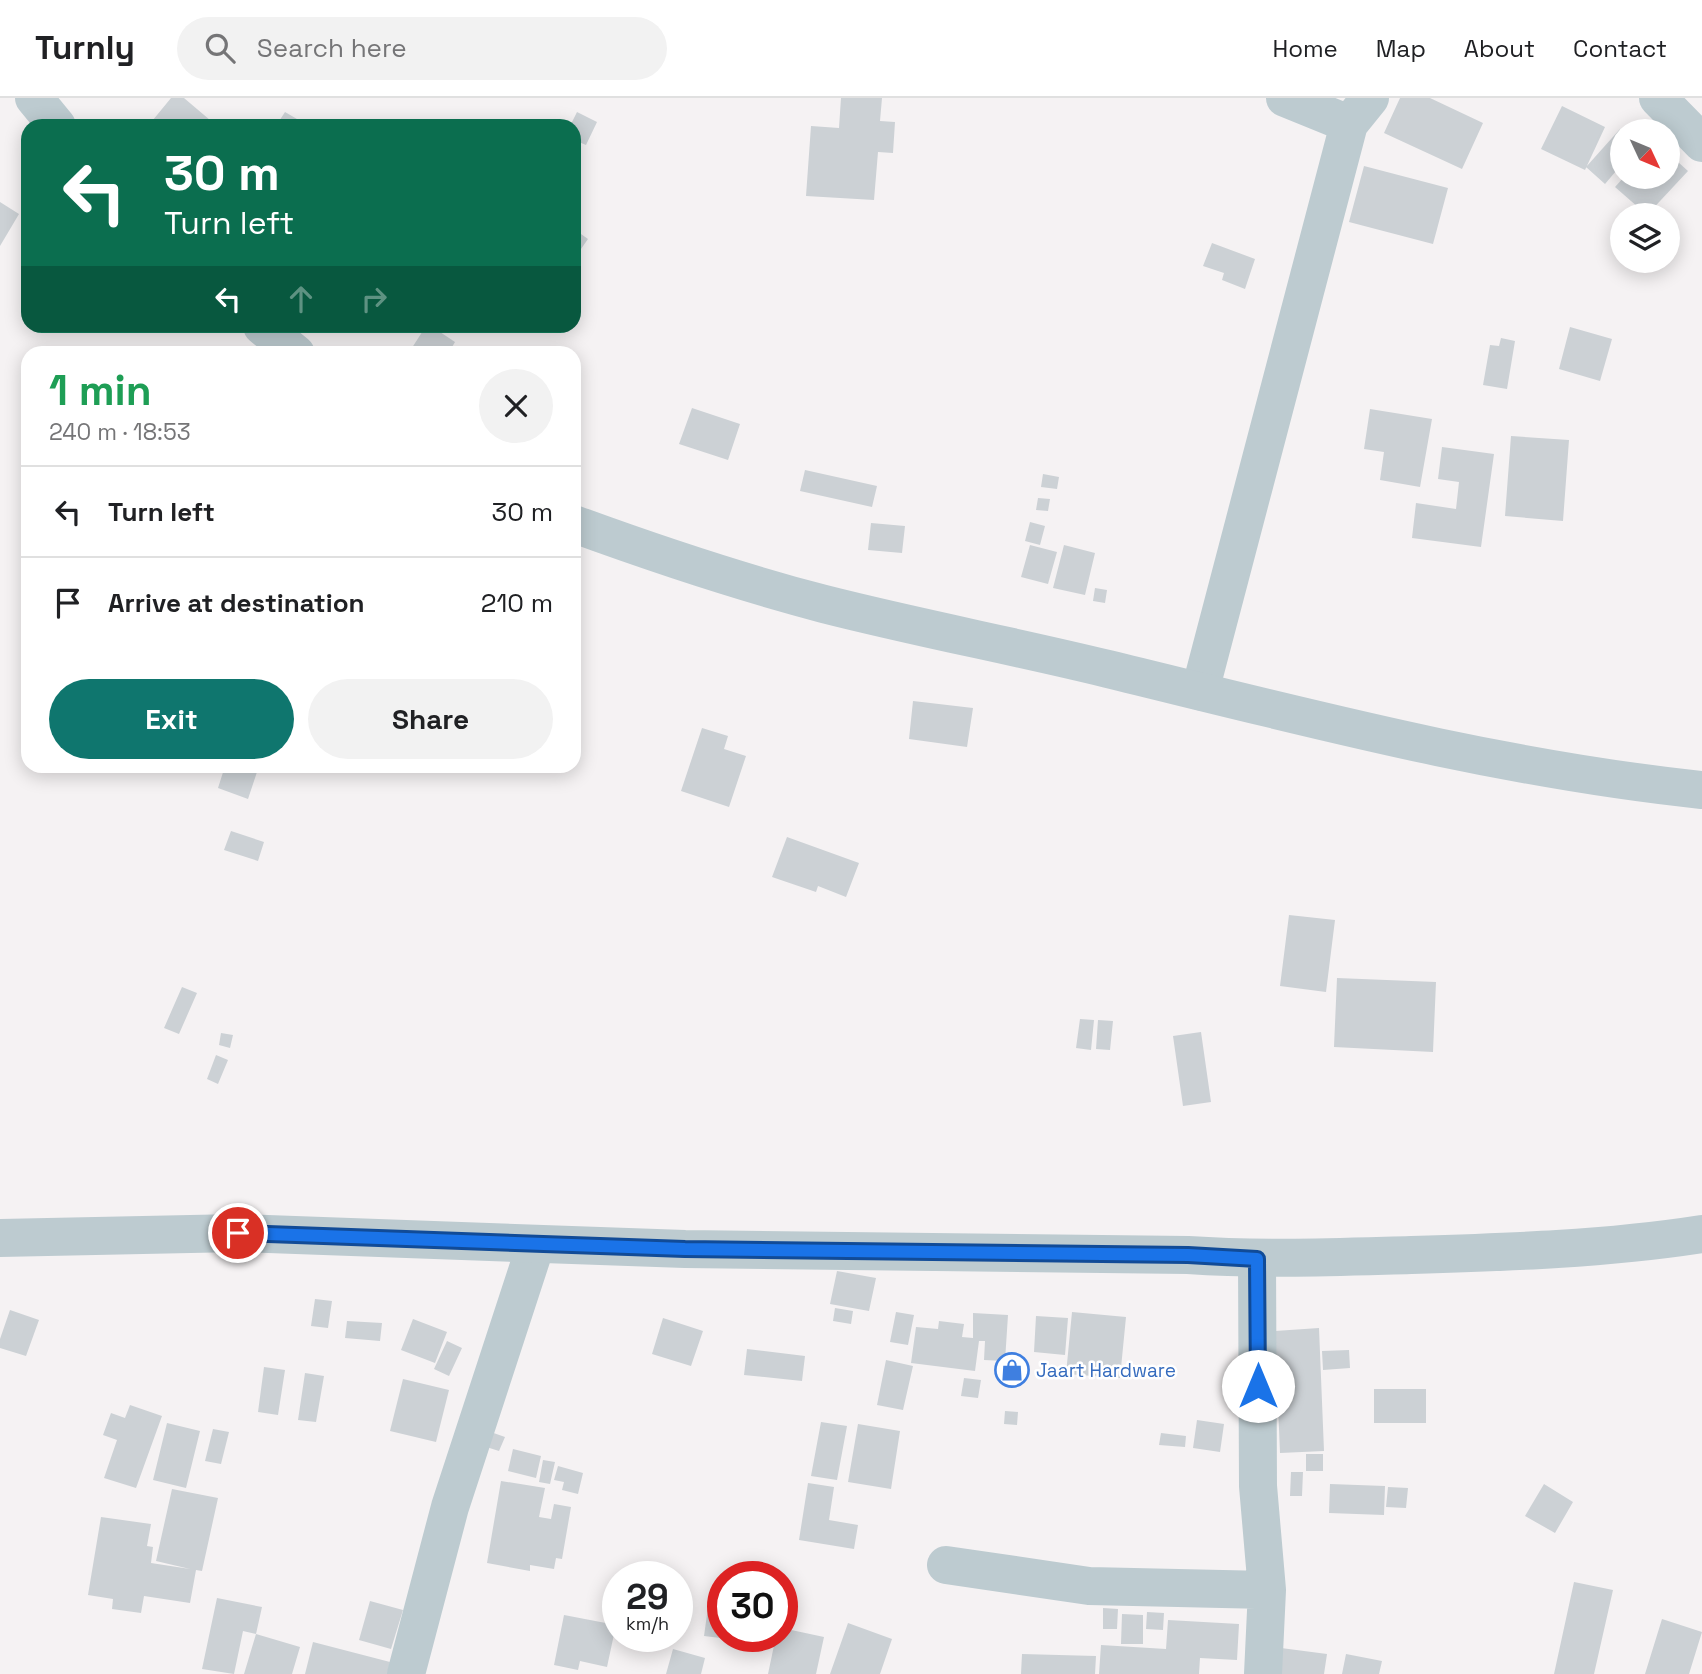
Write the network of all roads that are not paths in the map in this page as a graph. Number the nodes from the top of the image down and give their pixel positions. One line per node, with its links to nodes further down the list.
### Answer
1 (34, 98): 5 (street)
2 (1285, 98): 4 (street)
3 (1658, 98): 6 (street)
4 (1359, 111): 10 (street)
5 (51, 119)
6 (1702, 143)
7 (270, 333): 8 (street)
8 (286, 346)
9 (581, 527): 10 (street)
10 (1203, 692): 11 (street)
11 (1702, 790)
12 (1702, 1234): 15 (street)
13 (0, 1238): 14 (street)
14 (536, 1244): 15 (street); 18 (street)
15 (1257, 1259): 17 (street)
16 (946, 1565): 17 (street)
17 (1266, 1590): 19 (street)
18 (406, 1674)
19 (1263, 1674)

